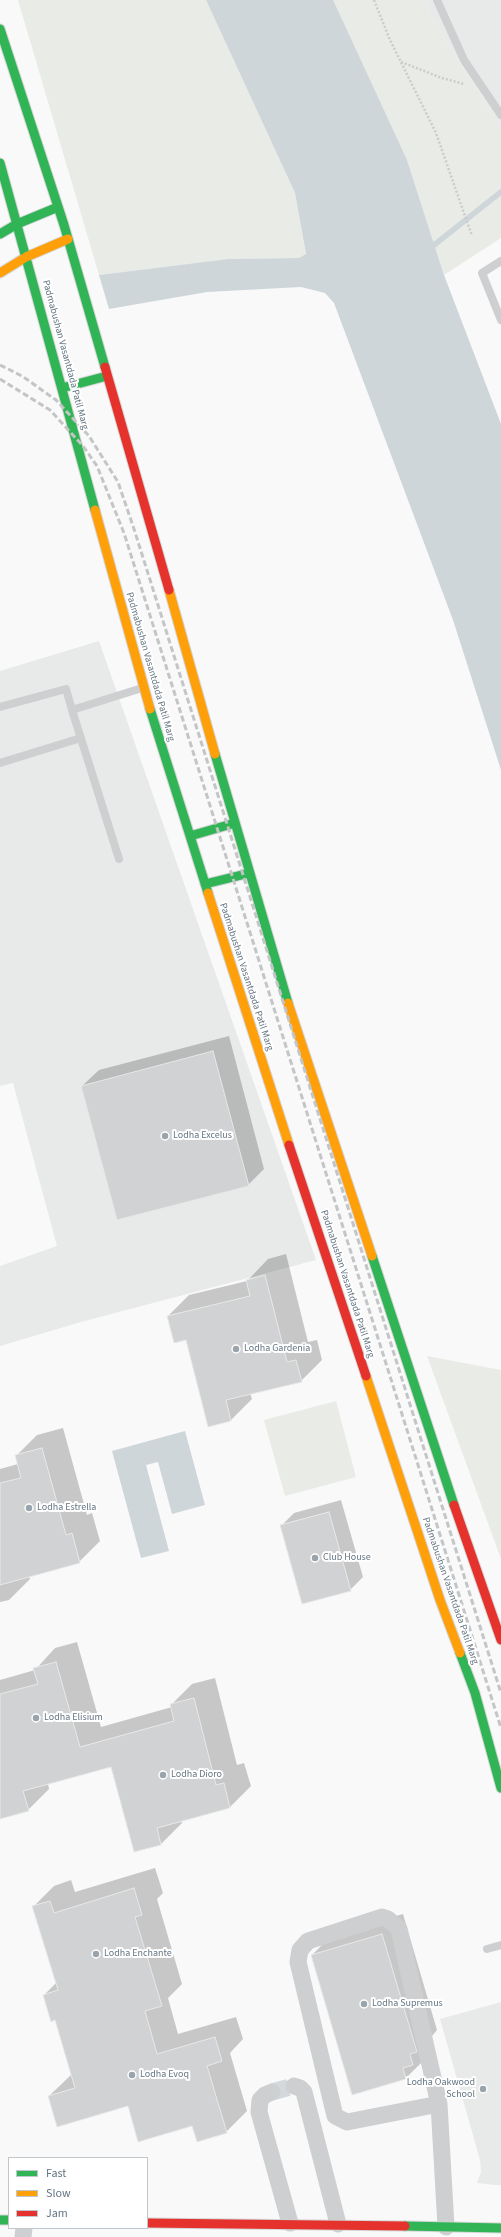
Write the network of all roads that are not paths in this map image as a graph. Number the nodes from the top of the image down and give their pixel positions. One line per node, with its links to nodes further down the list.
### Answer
1 (437, 0): 3 (lane)
2 (0, 29): 5 (main road)
3 (501, 115)
4 (0, 163): 6 (main road, Padmabushan Vasantdada Patil Marg)
5 (58, 207): 6 (main road); 8 (main road)
6 (17, 224): 7 (main road); 9 (main road, Padmabushan Vasantdada Patil Marg)
7 (0, 234)
8 (68, 239): 9 (main road); 13 (main road)
9 (26, 257): 11 (main road); 14 (main road, Padmabushan Vasantdada Patil Marg)
10 (501, 261): 12 (lane)
11 (0, 273)
12 (501, 320)
13 (107, 376): 14 (main road); 20 (main road)
14 (62, 388): 15 (main road, Padmabushan Vasantdada Patil Marg)
15 (143, 688): 17 (lane); 21 (main road, Padmabushan Vasantdada Patil Marg)
16 (0, 707): 17 (lane)
17 (72, 710): 18 (lane)
18 (81, 738): 19 (lane); 22 (lane)
19 (0, 763)
20 (235, 823): 21 (main road); 23 (main road)
21 (190, 836): 24 (main road, Padmabushan Vasantdada Patil Marg)
22 (119, 859)
23 (250, 872): 24 (main road); 25 (main road)
24 (205, 884): 26 (main road, Padmabushan Vasantdada Patil Marg)
25 (501, 1640)
26 (501, 1788)
27 (501, 1945): 28 (lane)
28 (487, 1949)
29 (294, 2086): 34 (street)
30 (272, 2092): 33 (street)
31 (439, 2104): 31 (street); 35 (street)
32 (148, 2223): 37 (main road)
33 (290, 2223): 34 (main road); 37 (main road)
34 (338, 2224): 35 (main road)
35 (446, 2227): 36 (main road)
36 (501, 2228)
37 (211, 2231)

